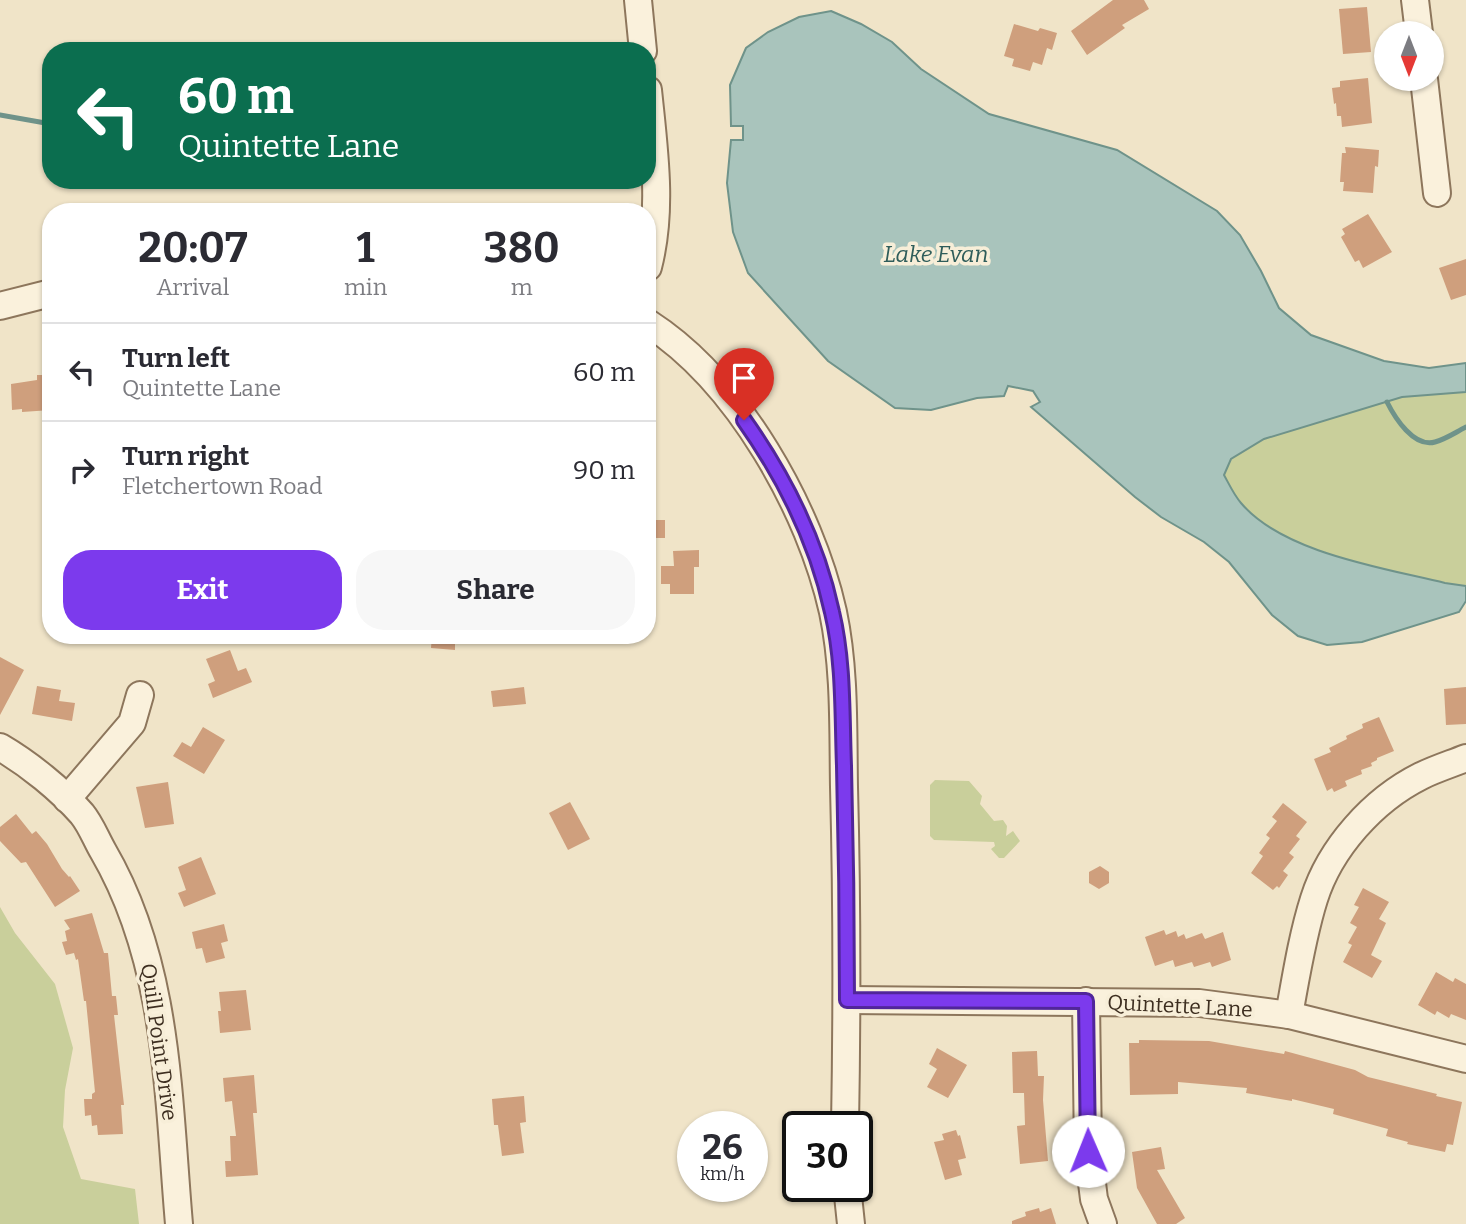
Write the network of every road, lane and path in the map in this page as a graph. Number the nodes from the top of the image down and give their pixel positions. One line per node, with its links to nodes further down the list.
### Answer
1 (638, 0): 4 (street)
2 (1415, 0): 3 (street)
3 (1418, 21)
4 (642, 42)
5 (1425, 91): 6 (street)
6 (1437, 193)
7 (42, 295): 8 (street)
8 (0, 306)
9 (656, 330): 14 (street)
10 (140, 695): 13 (street)
11 (0, 747): 13 (street, Quill Point Drive)
12 (1466, 758): 16 (street)
13 (67, 799): 20 (street, Quill Point Drive)
14 (847, 1000): 15 (street, Quintette Lane); 18 (street)
15 (1086, 1001): 16 (street, Quintette Lane); 22 (street)
16 (1289, 1015): 17 (street, Quintette Lane)
17 (1466, 1059)
18 (845, 1111)
19 (849, 1202): 21 (street)
20 (179, 1224)
21 (851, 1224)
22 (1103, 1224)

